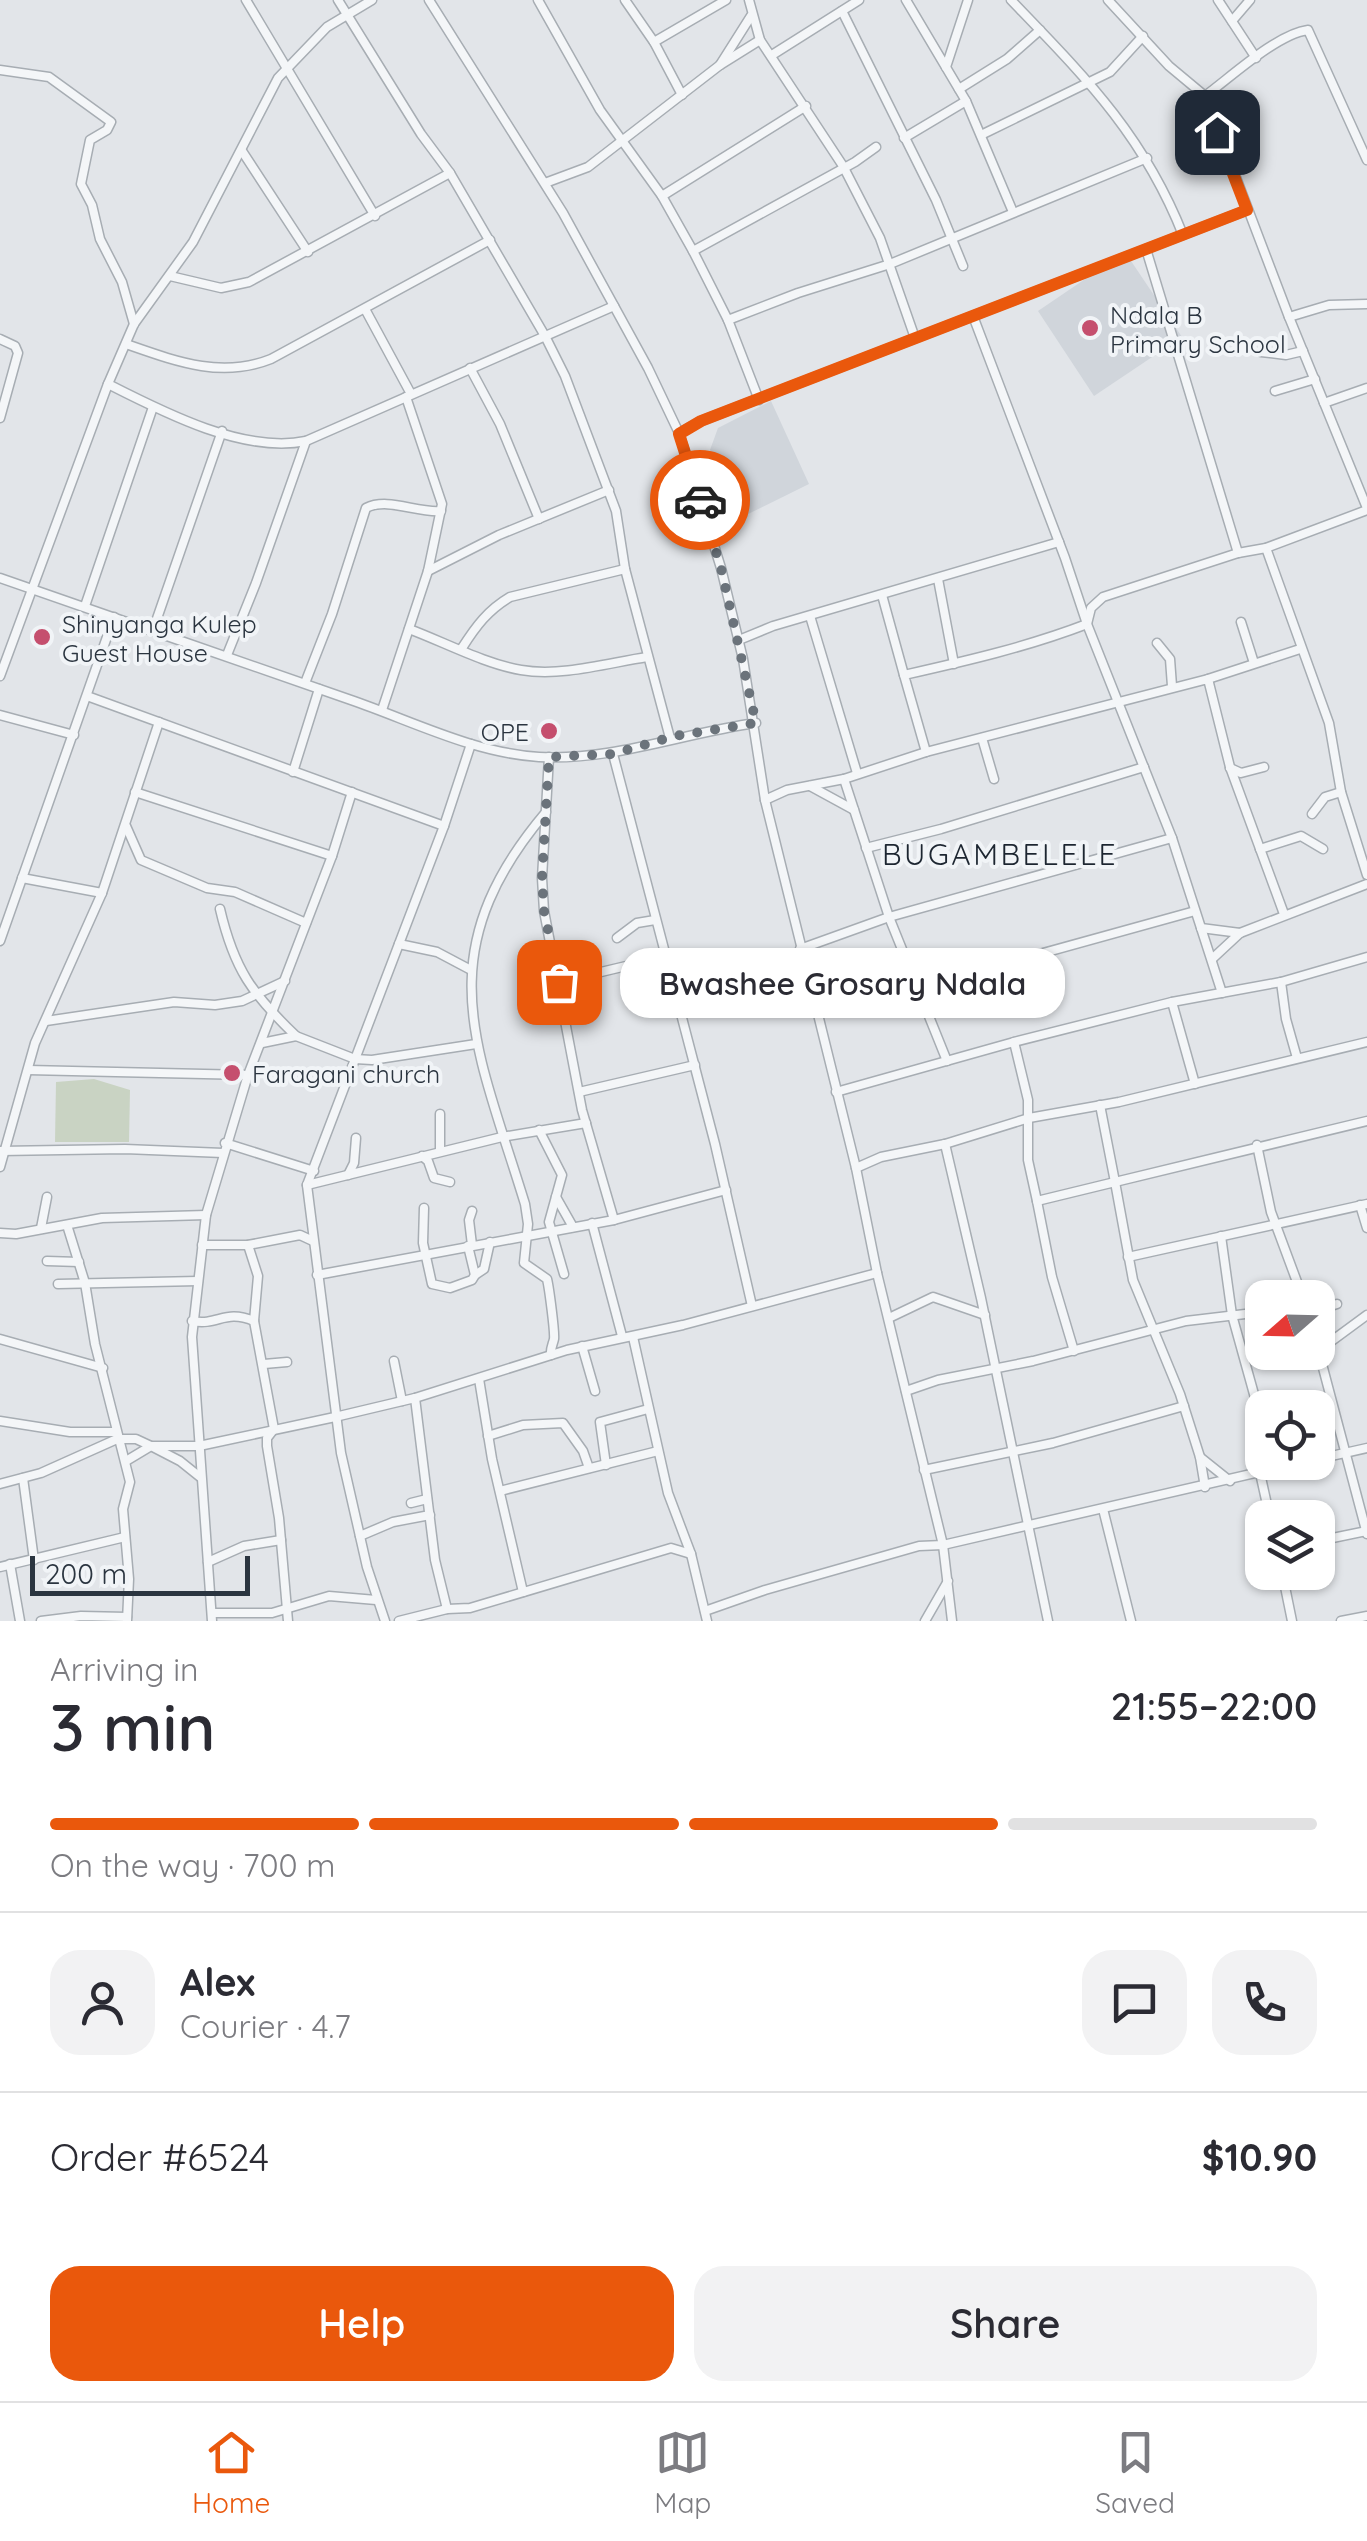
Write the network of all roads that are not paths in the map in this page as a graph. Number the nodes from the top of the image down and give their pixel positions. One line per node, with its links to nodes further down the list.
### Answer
1 (246, 0): 27 (street)
2 (338, 0): 17 (street)
3 (372, 0): 17 (street)
4 (429, 0): 45 (street)
5 (538, 0): 38 (street)
6 (625, 0): 23 (street)
7 (726, 0): 23 (street)
8 (748, 0): 18 (street)
9 (859, 0): 16 (street)
10 (906, 0): 28 (street)
11 (968, 0): 28 (street)
12 (1011, 0): 20 (street)
13 (1108, 0): 21 (street)
14 (1218, 0): 19 (street)
15 (1250, 0): 19 (street)
16 (842, 11): 24 (street); 37 (street)
17 (348, 14): 27 (street); 44 (street)
18 (751, 16): 22 (street); 26 (street)
19 (1232, 21): 25 (street)
20 (1040, 30): 30 (street); 31 (street)
21 (1143, 36): 30 (street); 33 (street)
22 (760, 40): 24 (street); 26 (street)
23 (654, 42): 32 (street)
24 (772, 55): 35 (street)
25 (1256, 58): 33 (street); 42 (street)
26 (720, 64): 32 (street)
27 (287, 66): 40 (street); 49 (street)
28 (946, 67): 31 (street)
29 (0, 70): 65 (street)
30 (1090, 82): 36 (street); 41 (street)
31 (959, 88): 34 (street)
32 (682, 95): 38 (street)
33 (1205, 96): 47 (street)
34 (966, 100): 36 (street); 37 (street)
35 (806, 106): 43 (street); 46 (street)
36 (981, 135): 48 (street)
37 (904, 138): 51 (street)
38 (623, 143): 45 (street); 46 (street)
39 (876, 147): 43 (street)
40 (242, 151): 55 (street); 58 (street)
41 (1147, 158): 48 (street); 50 (street)
42 (1367, 160)
43 (843, 166): 54 (street); 56 (street)
44 (450, 173): 49 (street); 52 (street)
45 (544, 184): 60 (street)
46 (662, 196): 54 (street)
47 (1247, 210): 50 (street); 63 (street)
48 (1013, 212): 51 (street)
49 (375, 216): 55 (street)
50 (1184, 235): 53 (street)
51 (954, 238): 56 (street); 57 (street)
52 (490, 240): 61 (street); 66 (street)
53 (1146, 249): 62 (street); 93 (street)
54 (693, 251): 64 (street)
55 (308, 252): 58 (street)
56 (890, 264): 64 (street); 68 (street)
57 (962, 266)
58 (170, 276): 65 (street)
59 (1367, 304): 63 (street)
60 (614, 306): 66 (street); 83 (street)
61 (364, 309): 69 (street); 77 (street)
62 (973, 316): 68 (street); 91 (street)
63 (1289, 318): 70 (street)
64 (728, 320): 78 (street)
65 (134, 324): 69 (street)
66 (545, 336): 72 (street); 87 (street)
67 (0, 338): 81 (street)
68 (916, 338): 78 (street)
69 (126, 344): 74 (street)
70 (1303, 350): 71 (street); 73 (street)
71 (1261, 352)
72 (470, 368): 77 (street); 90 (street)
73 (1315, 378): 76 (street); 79 (street)
74 (108, 384): 80 (street); 98 (street)
75 (1367, 388): 79 (street)
76 (1276, 390)
77 (409, 395): 84 (street); 89 (street)
78 (759, 400): 83 (street)
79 (1324, 403): 88 (street)
80 (153, 407): 82 (street); 102 (street)
81 (0, 418)
82 (222, 432): 85 (street); 108 (street)
83 (679, 434): 109 (street)
84 (306, 441): 85 (street); 86 (street)
85 (280, 446): 86 (street)
86 (300, 462): 113 (street)
87 (610, 490): 90 (street); 94 (street)
88 (1367, 509): 92 (street)
89 (441, 511): 95 (street); 120 (street)
90 (539, 519): 95 (street)
91 (1059, 542): 97 (street); 100 (street)
92 (1266, 548): 93 (street); 112 (street)
93 (1238, 553): 101 (street)
94 (625, 570): 111 (street); 114 (street)
95 (428, 571): 107 (street)
96 (0, 578): 98 (street)
97 (938, 579): 99 (street); 116 (street)
98 (31, 589): 102 (street); 118 (street)
99 (882, 595): 103 (street); 117 (street)
100 (1081, 600): 101 (street); 106 (street)
101 (1097, 601): 106 (street)
102 (84, 606): 104 (street)
103 (810, 616): 109 (street); 140 (street)
104 (114, 617): 108 (street); 123 (street)
105 (1241, 622): 115 (street)
106 (1087, 624): 116 (street); 124 (street)
107 (409, 629): 111 (street); 125 (street)
108 (153, 630): 113 (street)
109 (738, 640): 128 (street)
110 (1157, 644): 121 (street)
111 (462, 648): 114 (street)
112 (1300, 649): 115 (street); 146 (street)
113 (227, 655): 120 (street)
114 (648, 657): 130 (street)
115 (1254, 663): 119 (street)
116 (954, 664): 117 (street)
117 (904, 675): 133 (street)
118 (0, 676)
119 (1208, 679): 121 (street); 137 (street)
120 (305, 683): 122 (street)
121 (1172, 686): 124 (street)
122 (319, 688): 125 (street); 139 (street)
123 (87, 696): 127 (street); 129 (street)
124 (1120, 702): 131 (street); 136 (street)
125 (382, 710): 132 (street)
126 (0, 715): 129 (street)
127 (159, 722): 139 (street); 144 (street)
128 (756, 723): 130 (street); 147 (street)
129 (74, 735): 159 (street)
130 (670, 738): 134 (street)
131 (982, 738): 133 (street); 142 (street)
132 (471, 744): 135 (street); 152 (street)
133 (926, 752): 140 (street)
134 (613, 754): 135 (street); 166 (street)
135 (549, 757): 149 (street)
136 (1144, 767): 153 (street); 154 (street)
137 (1230, 768): 138 (street); 155 (street)
138 (1264, 768)
139 (292, 772): 145 (street)
140 (856, 774): 141 (street)
141 (844, 779): 143 (street); 148 (street)
142 (994, 780)
143 (810, 786): 147 (street); 148 (street)
144 (136, 792): 151 (street); 157 (street)
145 (352, 792): 152 (street); 157 (street)
146 (1341, 792): 150 (street); 158 (street)
147 (765, 800): 173 (street)
148 (854, 810): 154 (street)
149 (546, 812): 177 (street); 179 (street)
150 (1312, 814)
151 (125, 824): 161 (street); 167 (street)
152 (444, 826): 172 (street)
153 (1172, 838): 163 (street); 165 (street)
154 (866, 848): 165 (street)
155 (1260, 849): 156 (street); 164 (street)
156 (1323, 849)
157 (332, 856): 167 (street)
158 (1367, 875)
159 (22, 878): 161 (street); 171 (street)
160 (1367, 884): 164 (street)
161 (102, 893): 186 (street)
162 (220, 910): 183 (street)
163 (1194, 911): 168 (street); 181 (street)
164 (1284, 914): 169 (street)
165 (889, 917): 173 (street); 181 (street)
166 (656, 920): 170 (street); 174 (street)
167 (306, 923): 178 (street)
168 (1201, 928): 169 (street); 176 (street)
169 (1240, 932): 176 (street)
170 (618, 938)
171 (0, 941)
172 (400, 944): 177 (street); 193 (street)
173 (800, 949): 200 (street)
174 (664, 957): 179 (street); 195 (street)
175 (1367, 957): 180 (street)
176 (1212, 959): 182 (street)
177 (471, 970): 191 (street)
178 (285, 981): 183 (street); 185 (street)
179 (559, 982): 199 (street)
180 (1282, 982): 182 (street); 192 (street)
181 (917, 988): 194 (street)
182 (1222, 993): 184 (street)
183 (257, 996): 185 (street); 186 (street)
184 (1172, 1002): 188 (street); 198 (street)
185 (273, 1014): 187 (street); 190 (street)
186 (46, 1020): 196 (street)
187 (296, 1036): 190 (street); 193 (street)
188 (1014, 1042): 194 (street); 203 (street)
189 (1367, 1042): 192 (street)
190 (262, 1043): 197 (street)
191 (476, 1044): 193 (street); 207 (street)
192 (1297, 1058): 198 (street)
193 (355, 1059): 219 (street)
194 (947, 1061): 200 (street)
195 (694, 1065): 199 (street); 224 (street)
196 (28, 1070): 197 (street); 213 (street)
197 (248, 1075): 211 (street)
198 (1195, 1084): 201 (street)
199 (580, 1092): 205 (street)
200 (836, 1092): 218 (street)
201 (1100, 1105): 203 (street); 222 (street)
202 (440, 1114): 214 (street)
203 (1029, 1118): 209 (street); 227 (street)
204 (1367, 1122): 210 (street)
205 (586, 1124): 206 (street); 232 (street)
206 (538, 1130): 207 (street); 225 (street)
207 (502, 1137): 214 (street); 241 (street)
208 (356, 1138): 220 (street)
209 (945, 1144): 212 (street); 216 (street)
210 (1257, 1145): 222 (street); 235 (street)
211 (224, 1148): 213 (street); 219 (street); 231 (street)
212 (922, 1149): 216 (street); 218 (street)
213 (2, 1152): 217 (street)
214 (440, 1152): 215 (street)
215 (422, 1156): 220 (street); 221 (street)
216 (947, 1162): 264 (street)
217 (0, 1168)
218 (856, 1168): 254 (street)
219 (314, 1172): 223 (street)
220 (348, 1175): 223 (street)
221 (450, 1182)
222 (1116, 1182): 227 (street); 250 (street)
223 (307, 1185): 243 (street)
224 (726, 1190): 232 (street); 262 (street)
225 (556, 1197): 236 (street); 239 (street)
226 (47, 1198): 237 (street)
227 (1036, 1201): 276 (street)
228 (1364, 1205): 235 (street); 238 (street)
229 (424, 1208): 249 (street)
230 (472, 1211): 248 (street)
231 (206, 1214): 234 (street); 246 (street)
232 (614, 1220): 233 (street)
233 (592, 1224): 236 (street); 271 (street)
234 (66, 1225): 237 (street); 253 (street)
235 (1275, 1226): 242 (street); 258 (street)
236 (573, 1227): 239 (street)
237 (41, 1228): 240 (street)
238 (1367, 1228)
239 (550, 1232): 241 (street); 255 (street)
240 (0, 1233)
241 (525, 1236): 245 (street); 277 (street)
242 (1221, 1236): 250 (street); 265 (street)
243 (313, 1241): 244 (street); 257 (street)
244 (261, 1242): 247 (street); 251 (street)
245 (490, 1242): 248 (street); 256 (street)
246 (202, 1244): 247 (street); 259 (street)
247 (248, 1245): 251 (street)
248 (470, 1246): 249 (street); 256 (street)
249 (425, 1254): 256 (street); 257 (street)
250 (1128, 1257): 270 (street)
251 (254, 1258): 269 (street)
252 (47, 1260): 253 (street)
253 (79, 1262): 260 (street)
254 (877, 1273): 262 (street); 267 (street)
255 (564, 1274)
256 (475, 1275)
257 (317, 1276): 292 (street)
258 (1297, 1280)
259 (198, 1282): 260 (street); 268 (street)
260 (85, 1283): 261 (street); 281 (street)
261 (58, 1284)
262 (752, 1306): 272 (street)
263 (1245, 1314): 265 (street)
264 (985, 1315): 267 (street); 282 (street)
265 (1232, 1315): 270 (street); 285 (street)
266 (1367, 1315): 274 (street)
267 (890, 1318): 287 (street)
268 (192, 1321): 269 (street); 298 (street)
269 (254, 1321): 280 (street)
270 (1155, 1332): 276 (street); 290 (street)
271 (622, 1336): 272 (street); 275 (street)
272 (633, 1337): 291 (street)
273 (0, 1338): 281 (street)
274 (1335, 1338)
275 (582, 1346): 277 (street); 286 (street)
276 (1074, 1351): 282 (street)
277 (551, 1354): 284 (street)
278 (394, 1361): 289 (street)
279 (287, 1362): 280 (street)
280 (264, 1364): 294 (street)
281 (104, 1368): 295 (street)
282 (995, 1369): 287 (street); 300 (street)
283 (1323, 1370): 302 (street)
284 (479, 1378): 288 (street); 296 (street)
285 (1253, 1390)
286 (595, 1391)
287 (906, 1391): 308 (street)
288 (415, 1398): 289 (street); 316 (street)
289 (402, 1401): 292 (street)
290 (1184, 1406): 300 (street); 304 (street)
291 (648, 1408): 301 (street); 306 (street)
292 (335, 1417): 294 (street); 322 (street)
293 (0, 1421): 295 (street)
294 (274, 1429): 298 (street); 325 (street)
295 (116, 1436): 297 (street); 305 (street); 311 (street)
296 (488, 1436): 307 (street); 315 (street)
297 (152, 1446): 298 (street); 305 (street); 310 (street)
298 (199, 1446): 310 (street)
299 (1367, 1448): 302 (street)
300 (1011, 1450): 308 (street); 320 (street)
301 (658, 1451): 306 (street); 327 (street)
302 (1346, 1452): 303 (street); 321 (street)
303 (1335, 1455)
304 (1200, 1457): 312 (street); 314 (street)
305 (126, 1462): 323 (street)
306 (606, 1464): 307 (street)
307 (589, 1468): 315 (street)
308 (924, 1470): 326 (street)
309 (1245, 1476): 312 (street)
310 (200, 1477): 329 (street)
311 (24, 1478): 313 (street); 328 (street)
312 (1230, 1480): 314 (street)
313 (0, 1484)
314 (1205, 1487): 318 (street)
315 (500, 1491): 333 (street)
316 (427, 1499): 317 (street); 319 (street)
317 (411, 1503)
318 (1103, 1509): 320 (street); 349 (street)
319 (430, 1515): 322 (street); 335 (street)
320 (1028, 1525): 326 (street); 348 (street)
321 (1367, 1532): 324 (street)
322 (360, 1536): 334 (street)
323 (125, 1537): 328 (street); 340 (street)
324 (1335, 1538)
325 (280, 1540): 329 (street); 336 (street)
326 (942, 1545): 331 (street); 337 (street)
327 (691, 1554): 333 (street); 337 (street)
328 (34, 1560): 330 (street)
329 (208, 1562): 339 (street)
330 (5, 1566): 341 (street)
331 (948, 1581): 346 (street); 347 (street)
332 (1286, 1590): 350 (street)
333 (523, 1592): 335 (street)
334 (376, 1600): 336 (street); 344 (street)
335 (447, 1608): 345 (street)
336 (287, 1610): 339 (street); 343 (street)
337 (706, 1616)
338 (1367, 1616): 351 (street)
339 (212, 1617)
340 (127, 1619): 342 (street)
341 (20, 1621)
342 (41, 1621)
343 (288, 1621)
344 (385, 1621)
345 (400, 1621)
346 (926, 1621)
347 (952, 1621)
348 (1048, 1621)
349 (1131, 1621)
350 (1292, 1621)
351 (1342, 1621)

